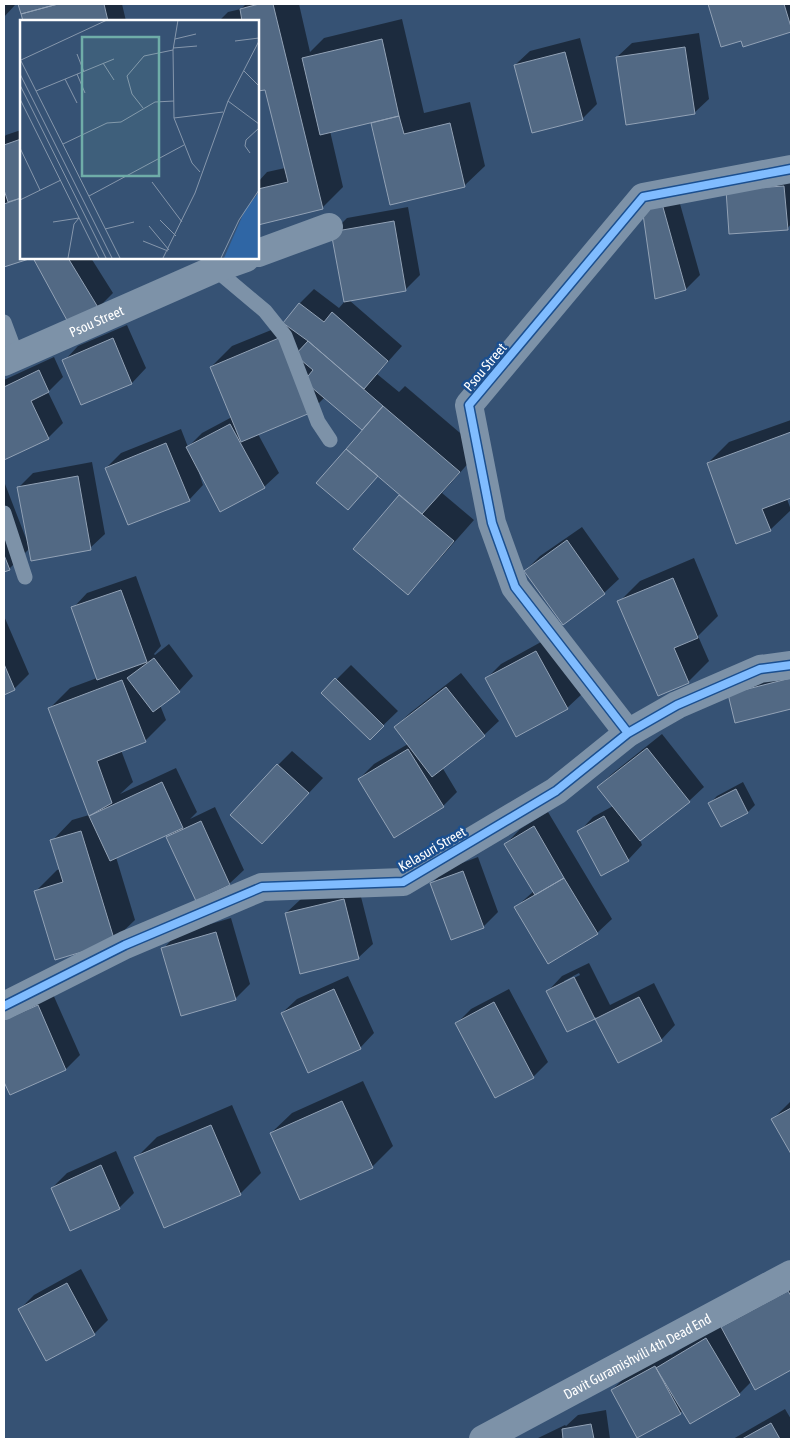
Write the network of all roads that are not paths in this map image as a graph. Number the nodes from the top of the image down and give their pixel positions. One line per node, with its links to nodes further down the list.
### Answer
1 (791, 169): 12 (street, Psou Street)
2 (329, 227): 3 (street)
3 (259, 253)
4 (243, 259): 5 (street, Psou Street)
5 (215, 269): 7 (street, Psou Street); 8 (lane)
6 (4, 322): 7 (lane)
7 (11, 360)
8 (330, 440)
9 (4, 513): 10 (lane)
10 (25, 577)
11 (791, 665): 12 (street, Kelasuri Street)
12 (628, 733): 13 (street, Kelasuri Street)
13 (4, 1006)
14 (791, 1274): 15 (street, Davit Guramishvili 4th Dead End)
15 (483, 1439)

